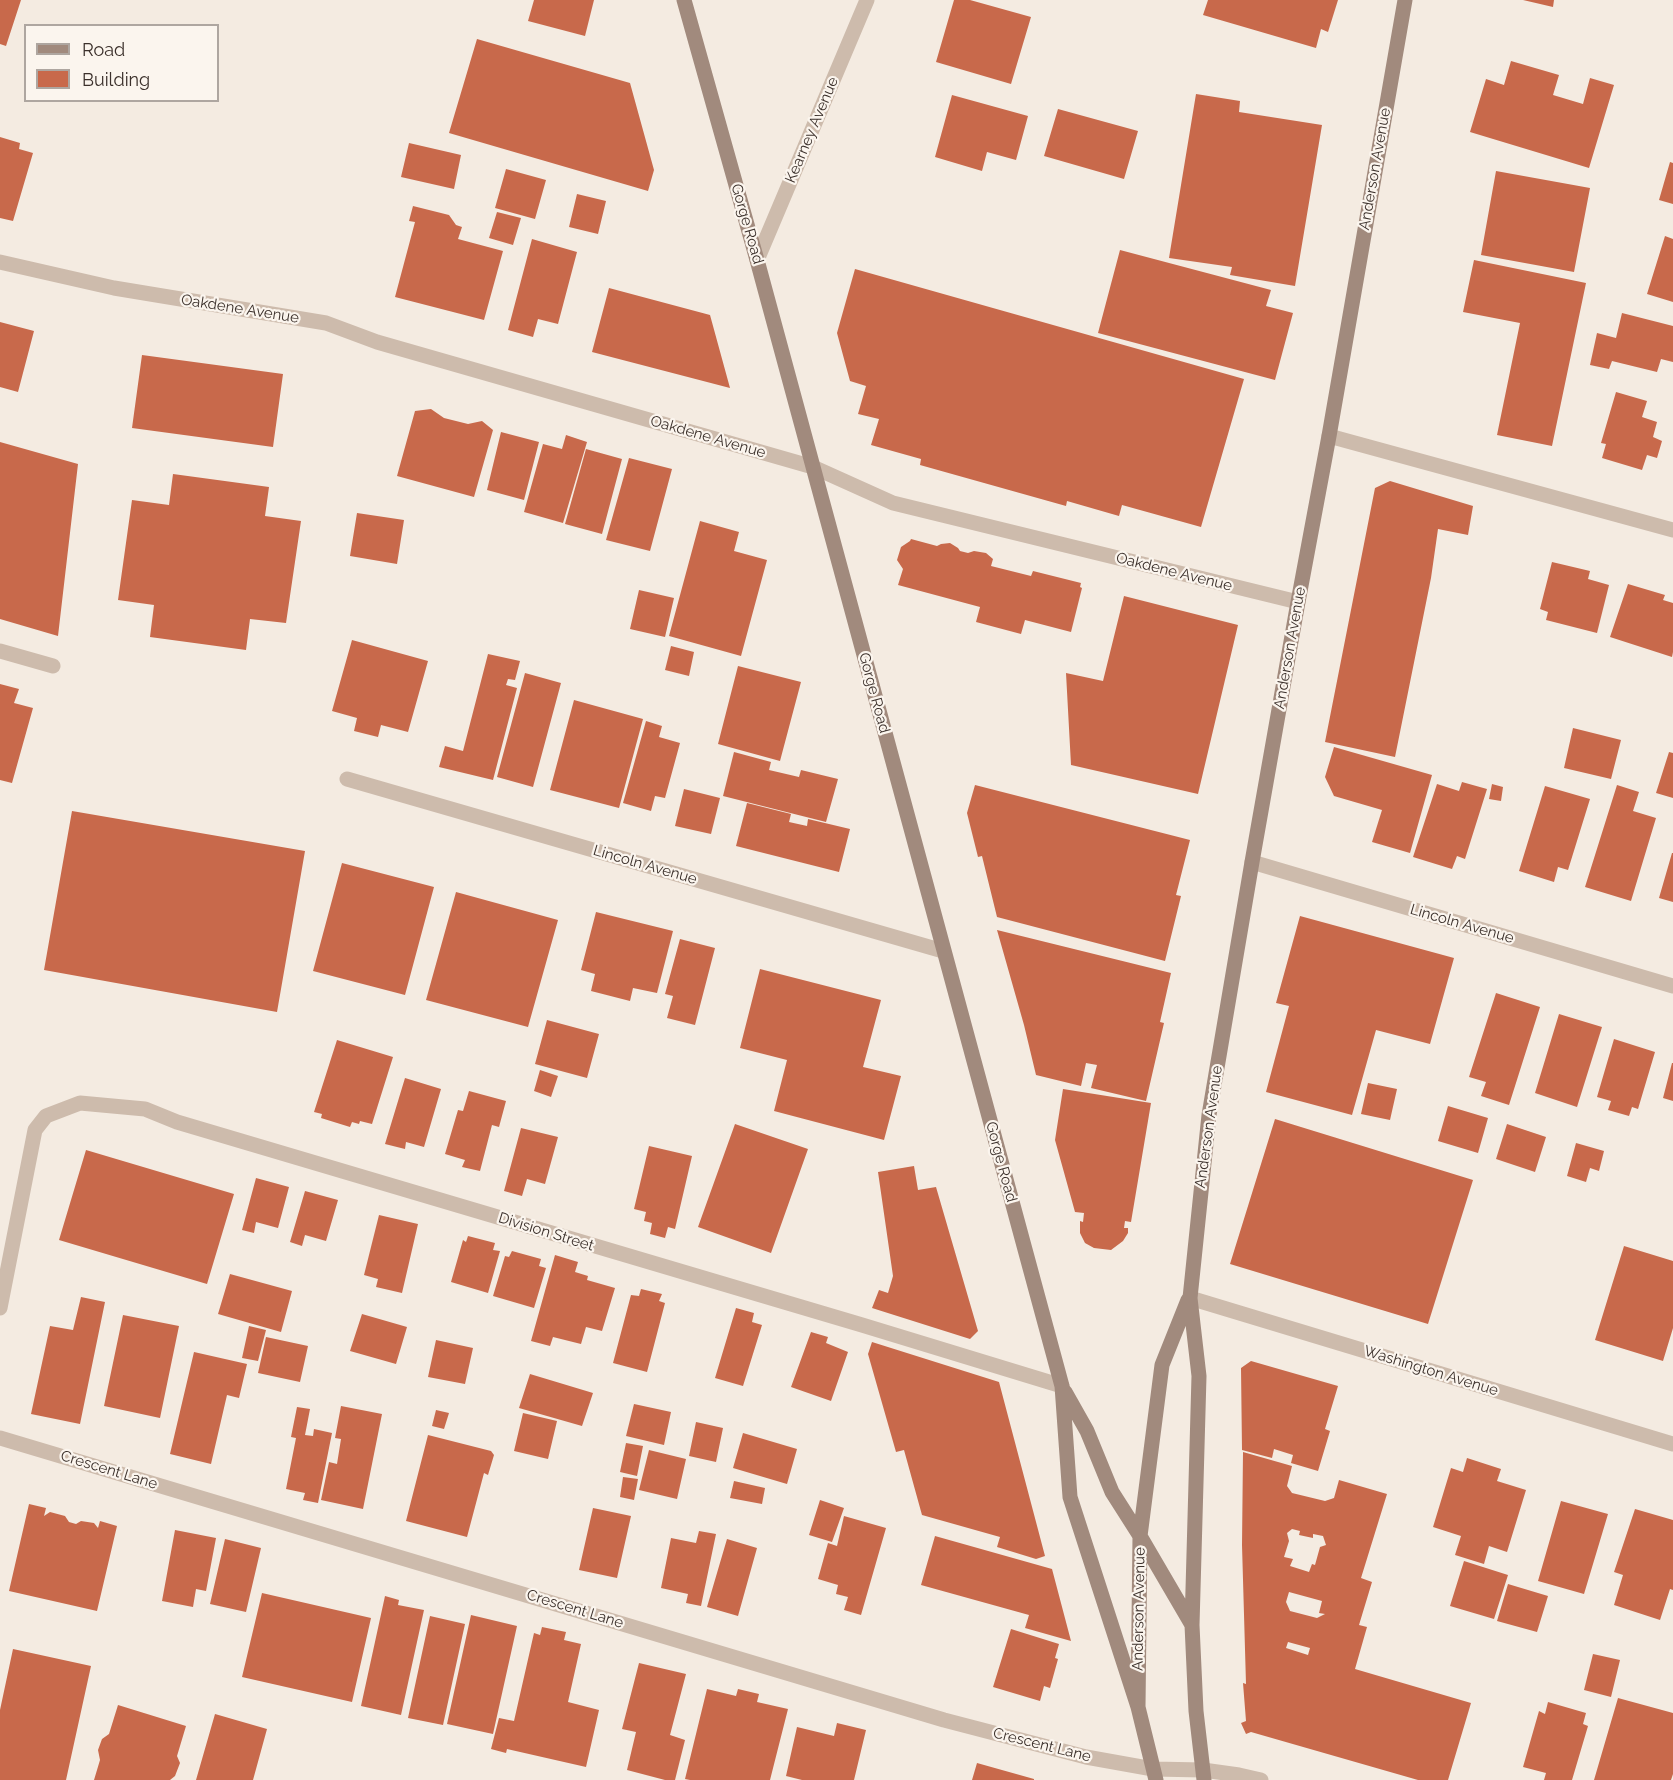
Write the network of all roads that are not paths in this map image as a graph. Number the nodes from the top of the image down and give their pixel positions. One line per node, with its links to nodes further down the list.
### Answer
1 (684, 0): 4 (main road, Gorge Road)
2 (867, 0): 4 (street, Kearney Avenue)
3 (1405, 0): 6 (main road, Anderson Avenue)
4 (757, 260): 7 (main road, Gorge Road)
5 (0, 262): 7 (street, Oakdene Avenue)
6 (1329, 436): 8 (street); 9 (main road, Anderson Avenue)
7 (813, 467): 9 (street, Oakdene Avenue); 14 (main road, Gorge Road)
8 (1673, 531)
9 (1298, 602): 13 (main road, Anderson Avenue)
10 (0, 651): 11 (street)
11 (53, 666)
12 (347, 779): 14 (street, Lincoln Avenue)
13 (1252, 862): 15 (street, Lincoln Avenue); 16 (main road, Anderson Avenue)
14 (943, 951): 18 (main road, Gorge Road)
15 (1673, 986)
16 (1190, 1298): 20 (street, Washington Avenue); 21 (main road, Anderson Avenue); 22 (main road, Anderson Avenue)
17 (0, 1308): 18 (street, Division Street)
18 (1062, 1386): 21 (main road, Gorge Road); 23 (main road, Gorge Road)
19 (0, 1438): 24 (street, Crescent Lane)
20 (1673, 1444)
21 (1140, 1536): 22 (main road, Gorge Road); 23 (main road, Anderson Avenue)
22 (1192, 1625): 25 (main road, Anderson Avenue)
23 (1138, 1707): 24 (main road, Anderson Avenue)
24 (1154, 1774): 25 (street, Crescent Lane)
25 (1204, 1775): 26 (street, Crescent Lane)
26 (1261, 1780)

